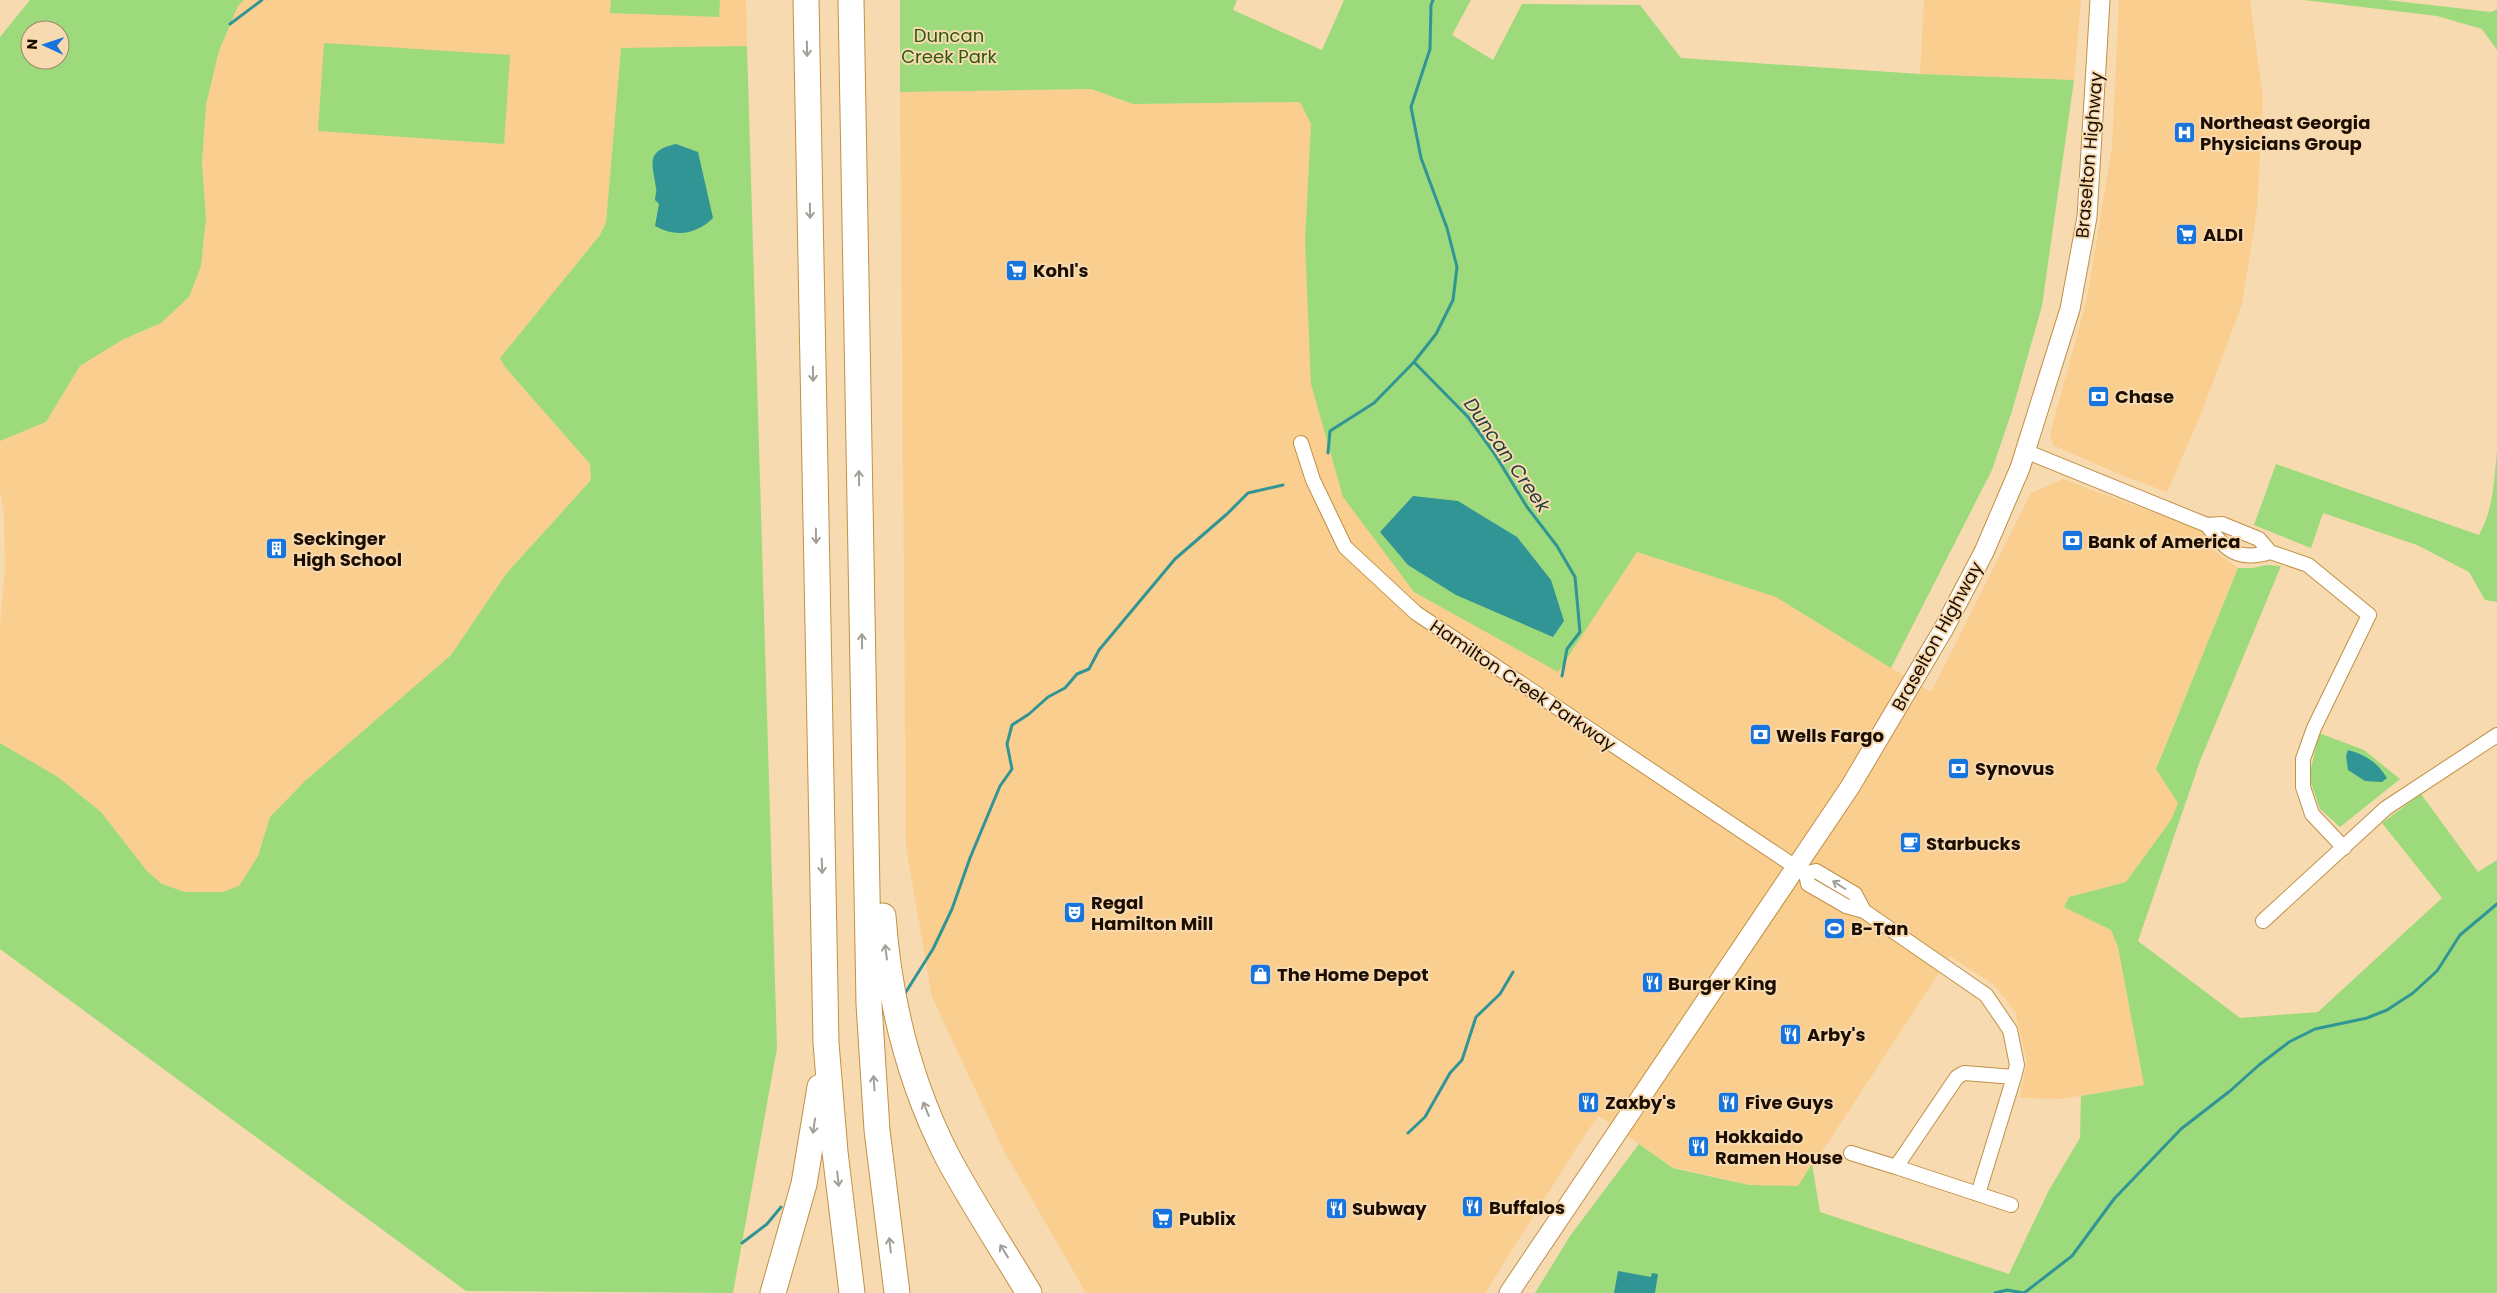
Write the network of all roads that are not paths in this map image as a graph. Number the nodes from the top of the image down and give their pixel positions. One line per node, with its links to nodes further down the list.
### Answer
1 (806, 0): 13 (highway, one-way to 13)
2 (851, 0): 8 (highway, one-way to 2)
3 (2100, 0): 5 (main road, Braselton Highway)
4 (1301, 443): 11 (street, Hamilton Creek Parkway)
5 (2026, 451): 6 (street); 11 (main road, Braselton Highway)
6 (2208, 525): 7 (street); 7 (street)
7 (2270, 552): 10 (street)
8 (863, 676): 21 (highway, one-way to 8); 22 (highway, one-way to 8)
9 (2497, 735): 10 (street)
10 (2344, 848): 12 (street)
11 (1801, 871): 14 (street, Hamilton Creek Parkway); 23 (main road, Braselton Highway)
12 (2262, 921)
13 (826, 1043): 19 (highway, one-way to 19); 20 (highway, one-way to 20)
14 (2014, 1078): 16 (street); 17 (street, Hamilton Creek Parkway)
15 (1851, 1153): 16 (street)
16 (1896, 1167): 17 (street)
17 (1978, 1194): 18 (street)
18 (2011, 1205)
19 (773, 1293)
20 (852, 1293)
21 (897, 1293)
22 (1029, 1293)
23 (1509, 1293)

